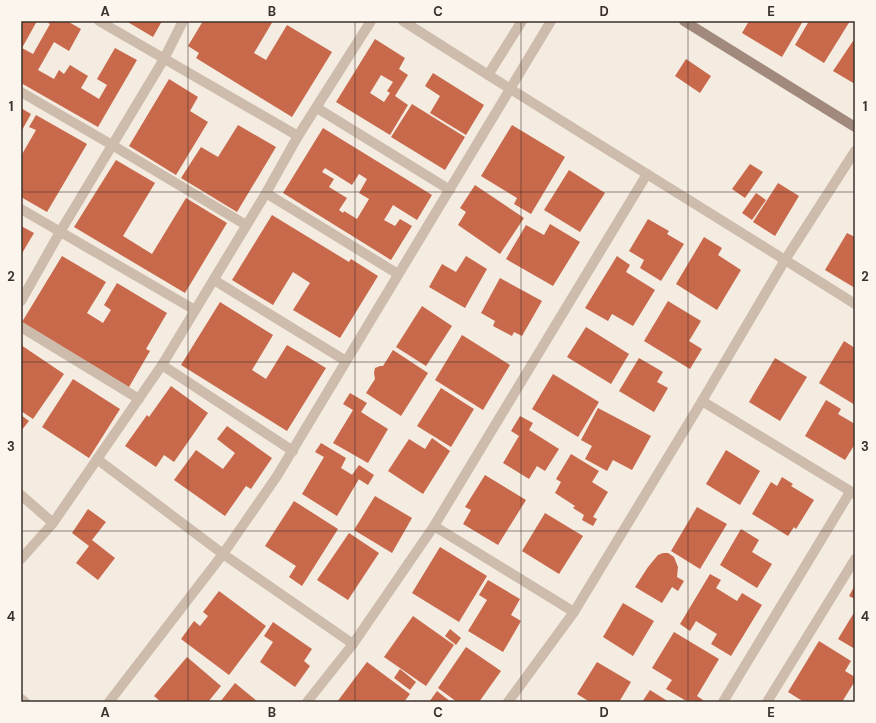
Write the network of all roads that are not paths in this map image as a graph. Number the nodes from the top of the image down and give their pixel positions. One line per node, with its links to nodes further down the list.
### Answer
1 (99, 21): 8 (street)
2 (183, 21): 8 (street)
3 (370, 21): 12 (street)
4 (403, 21): 9 (street)
5 (522, 21): 9 (street)
6 (551, 21): 10 (street)
7 (684, 21): 13 (street)
8 (164, 59): 14 (street); 15 (street)
9 (488, 75): 10 (street)
10 (511, 90): 17 (street); 18 (street)
11 (21, 92): 15 (street)
12 (317, 108): 14 (street); 18 (street)
13 (855, 128)
14 (298, 136): 19 (street)
15 (112, 145): 21 (street); 22 (street)
16 (855, 151): 23 (street)
17 (647, 174): 23 (street); 39 (street)
18 (450, 190): 24 (street)
19 (266, 193): 21 (street); 24 (street)
20 (21, 209): 22 (street)
21 (246, 225): 25 (street)
22 (60, 232): 26 (street); 28 (street)
23 (785, 260): 27 (street); 33 (street)
24 (398, 274): 30 (street)
25 (214, 280): 28 (street); 30 (street)
26 (21, 301)
27 (855, 304)
28 (195, 310): 31 (street)
29 (21, 328): 32 (street)
30 (346, 361): 34 (street)
31 (162, 365): 32 (street); 34 (street)
32 (139, 399): 35 (street)
33 (702, 401): 36 (street); 43 (street)
34 (292, 451): 40 (street)
35 (98, 459): 38 (street); 40 (street)
36 (853, 493): 51 (street)
37 (21, 495): 38 (street)
38 (53, 523): 41 (street)
39 (434, 526): 43 (street); 44 (street)
40 (223, 554): 44 (street); 48 (street)
41 (21, 559)
42 (855, 559): 46 (street)
43 (574, 612): 50 (street)
44 (353, 644): 49 (street)
45 (21, 699): 47 (street)
46 (771, 700)
47 (25, 702)
48 (109, 702)
49 (307, 702)
50 (508, 702)
51 (723, 702)

